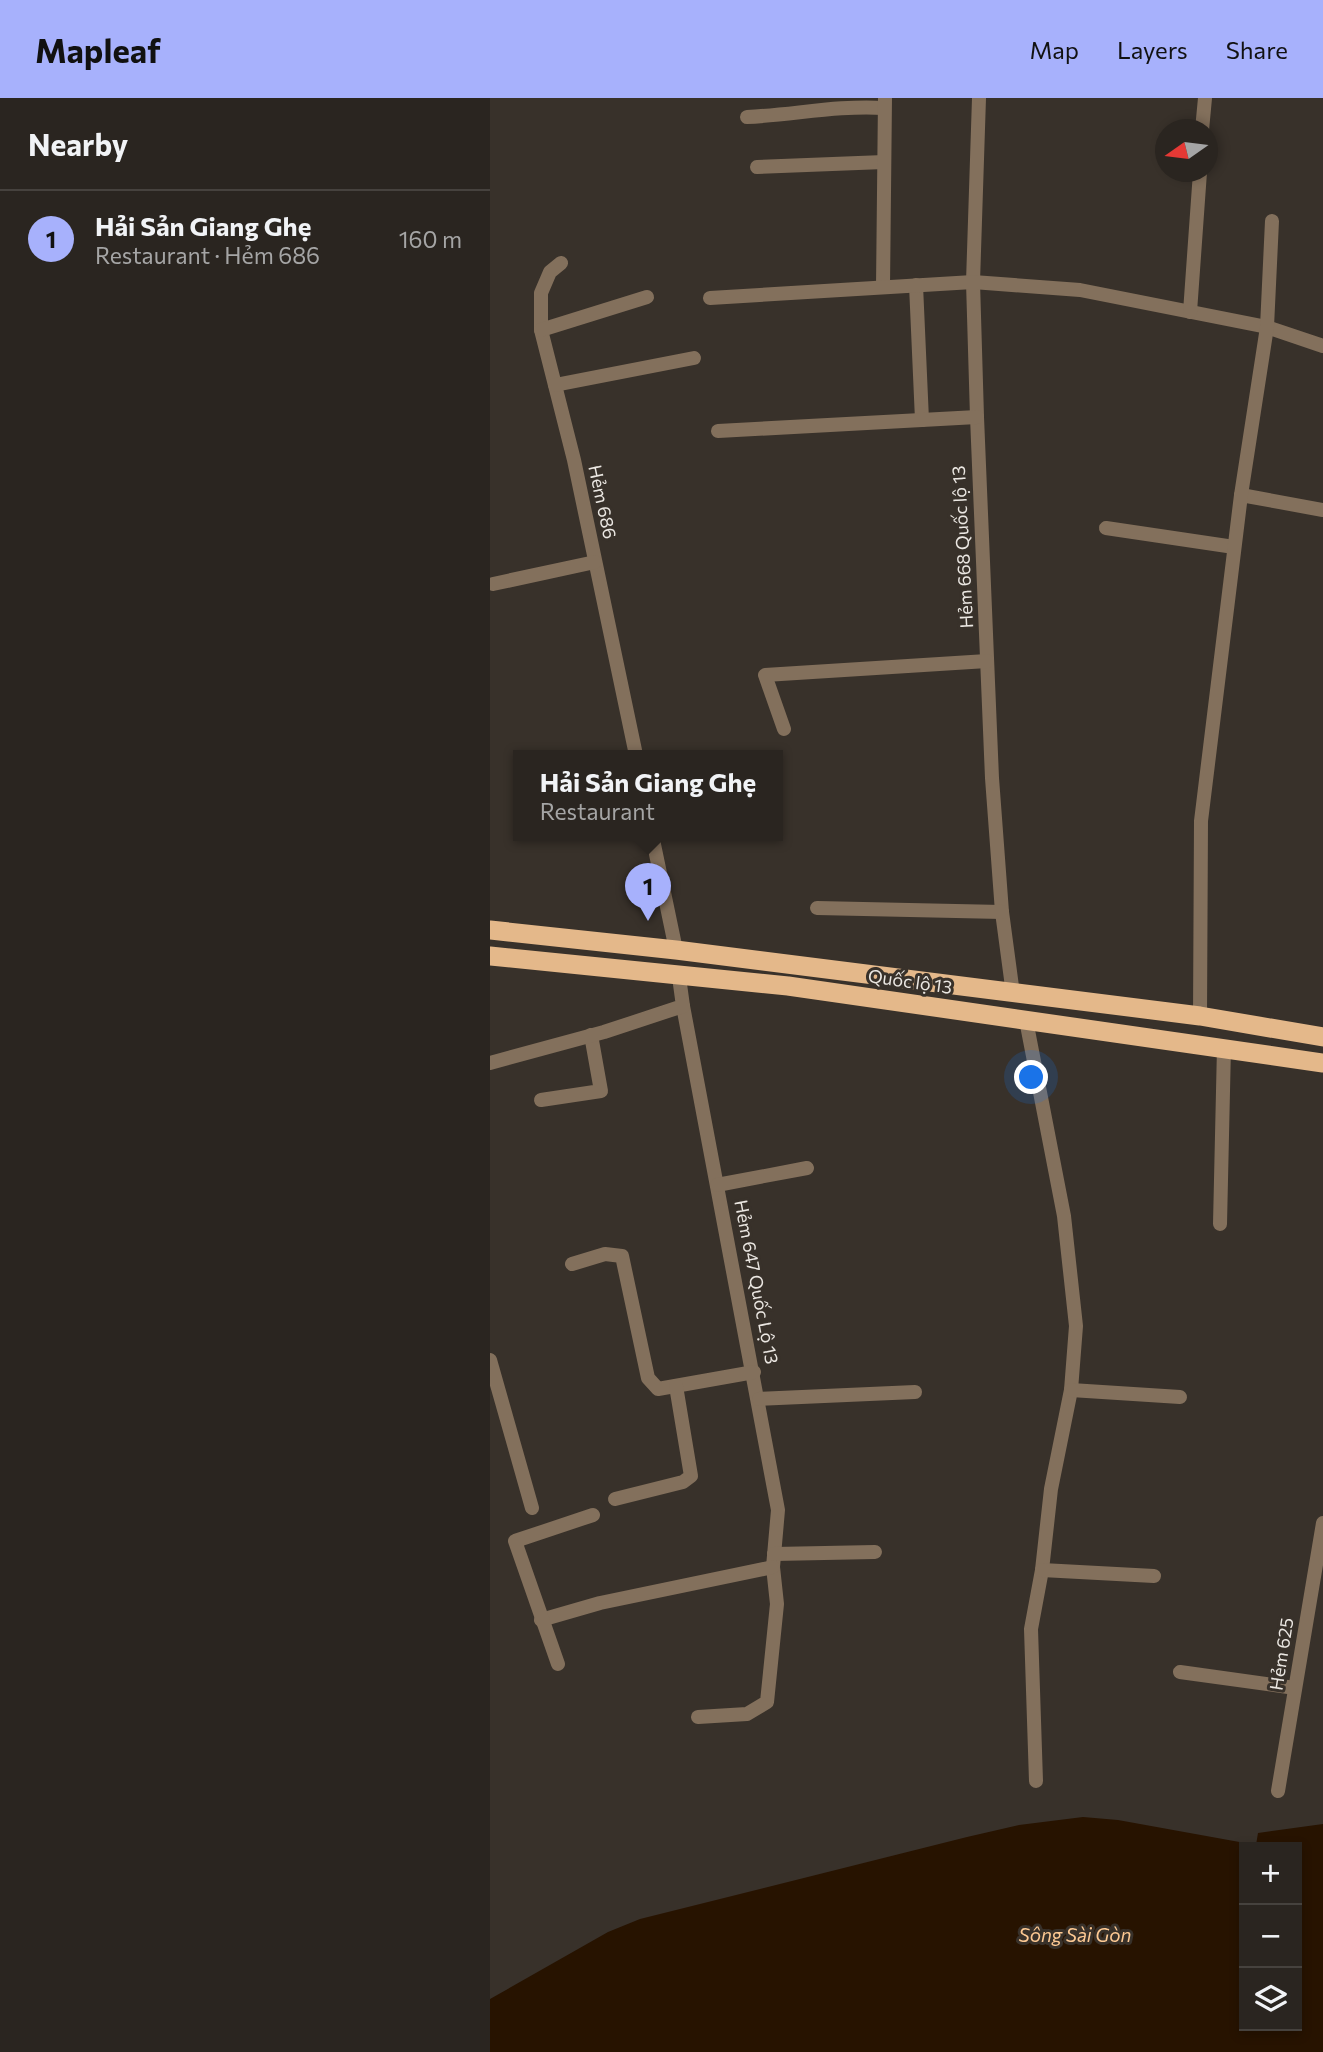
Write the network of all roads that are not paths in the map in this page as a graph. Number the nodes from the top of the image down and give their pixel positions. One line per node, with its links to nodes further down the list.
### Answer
1 (979, 98): 11 (street, Hẻm 668 Quốc lộ 13)
2 (1205, 98): 5 (street)
3 (885, 103): 4 (street); 6 (street)
4 (747, 117)
5 (1203, 119)
6 (884, 162): 7 (street); 13 (street)
7 (757, 167)
8 (1199, 182): 16 (street)
9 (1272, 221): 17 (street)
10 (561, 263): 18 (street, Hẻm 686)
11 (973, 282): 12 (street); 16 (street); 22 (street, Hẻm 668 Quốc lộ 13)
12 (916, 285): 13 (street); 23 (street)
13 (883, 287): 15 (street)
14 (647, 297): 18 (street)
15 (710, 298)
16 (1190, 312): 17 (street)
17 (1267, 327): 19 (street); 25 (street)
18 (541, 330): 21 (street, Hẻm 686)
19 (1323, 346)
20 (694, 358): 21 (street)
21 (555, 385): 29 (street, Hẻm 686)
22 (977, 417): 23 (street); 31 (street, Hẻm 668 Quốc lộ 13)
23 (922, 420): 24 (street)
24 (718, 431)
25 (1241, 495): 26 (street); 28 (street)
26 (1323, 510)
27 (1106, 528): 28 (street)
28 (1234, 547): 43 (street)
29 (595, 562): 30 (street); 33 (street, Hẻm 686)
30 (493, 584)
31 (987, 661): 32 (street); 36 (street, Hẻm 668 Quốc lộ 13)
32 (784, 729)
33 (635, 750)
34 (653, 841): 38 (street)
35 (817, 908): 36 (street)
36 (1002, 912): 41 (street, Hẻm 668 Quốc lộ 13)
37 (490, 930): 38 (highway, Quốc lộ 13)
38 (676, 950): 40 (highway); 41 (highway, Quốc lộ 13)
39 (490, 956): 40 (highway, Quốc lộ 13)
40 (679, 977): 42 (street, Hẻm 647 Quốc Lộ 13); 44 (highway, Quốc lộ 13)
41 (1013, 994): 43 (highway, Quốc lộ 13)
42 (683, 1006): 45 (street); 52 (street, Hẻm 647 Quốc Lộ 13)
43 (1200, 1016): 46 (highway, Quốc lộ 13)
44 (1026, 1020): 47 (highway, Quốc lộ 13); 58 (street)
45 (591, 1035): 48 (street); 50 (street)
46 (1323, 1037)
47 (1224, 1047): 49 (highway, Quốc lộ 13); 53 (street)
48 (490, 1063)
49 (1323, 1063)
50 (541, 1100)
51 (807, 1168): 52 (street)
52 (717, 1185): 56 (street, Hẻm 647 Quốc Lộ 13)
53 (1220, 1224)
54 (572, 1264): 57 (street)
55 (490, 1360): 63 (street)
56 (754, 1372): 57 (street); 61 (street, Hẻm 647 Quốc Lộ 13)
57 (676, 1386): 62 (street)
58 (1070, 1390): 60 (street); 68 (street)
59 (915, 1392): 61 (street)
60 (1180, 1397)
61 (759, 1399): 67 (street, Hẻm 647 Quốc Lộ 13)
62 (615, 1499)
63 (532, 1507)
64 (593, 1515): 70 (street)
65 (1323, 1523): 73 (street, Hẻm 625)
66 (876, 1552): 67 (street)
67 (774, 1561): 70 (street); 74 (street, Hẻm 647 Quốc Lộ 13)
68 (1042, 1570): 69 (street); 75 (street)
69 (1153, 1576)
70 (541, 1620): 71 (street)
71 (558, 1664)
72 (1180, 1672): 73 (street)
73 (1296, 1688): 76 (street, Hẻm 625)
74 (698, 1717)
75 (1036, 1781)
76 (1278, 1791)

